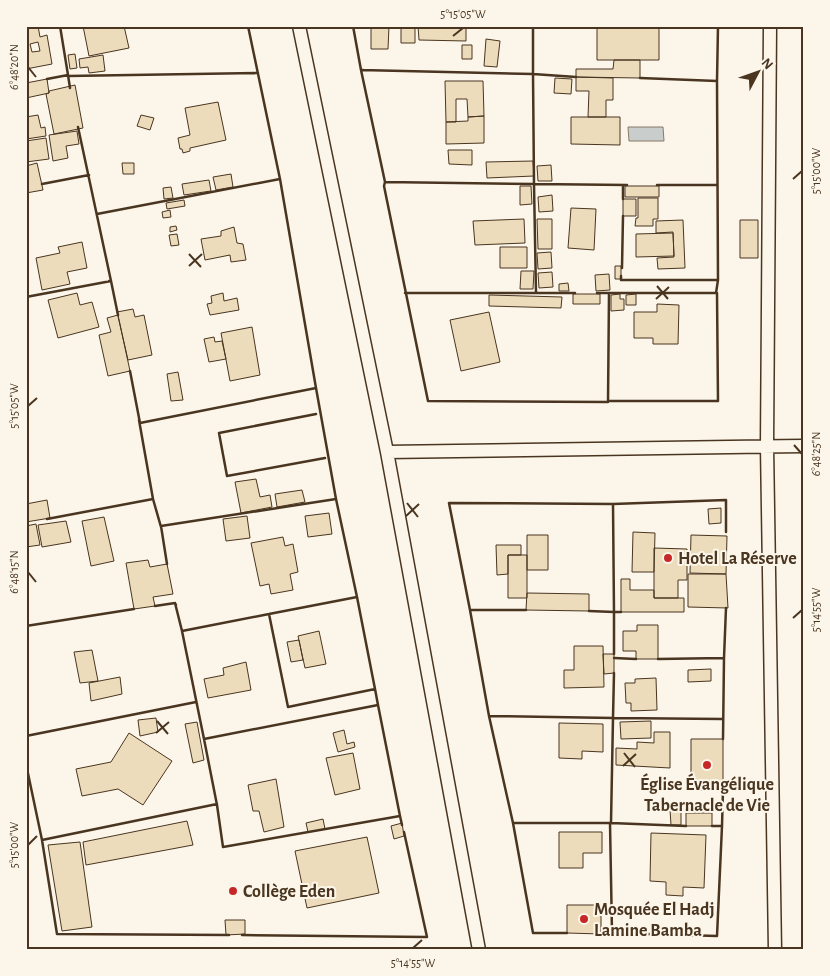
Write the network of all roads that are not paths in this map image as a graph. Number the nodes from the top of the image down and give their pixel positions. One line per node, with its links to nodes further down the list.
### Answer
1 (299, 26): 5 (street)
2 (770, 26): 3 (street)
3 (767, 446): 4 (street); 5 (street); 7 (street)
4 (804, 446)
5 (387, 452): 6 (street)
6 (479, 950)
7 (775, 950)

